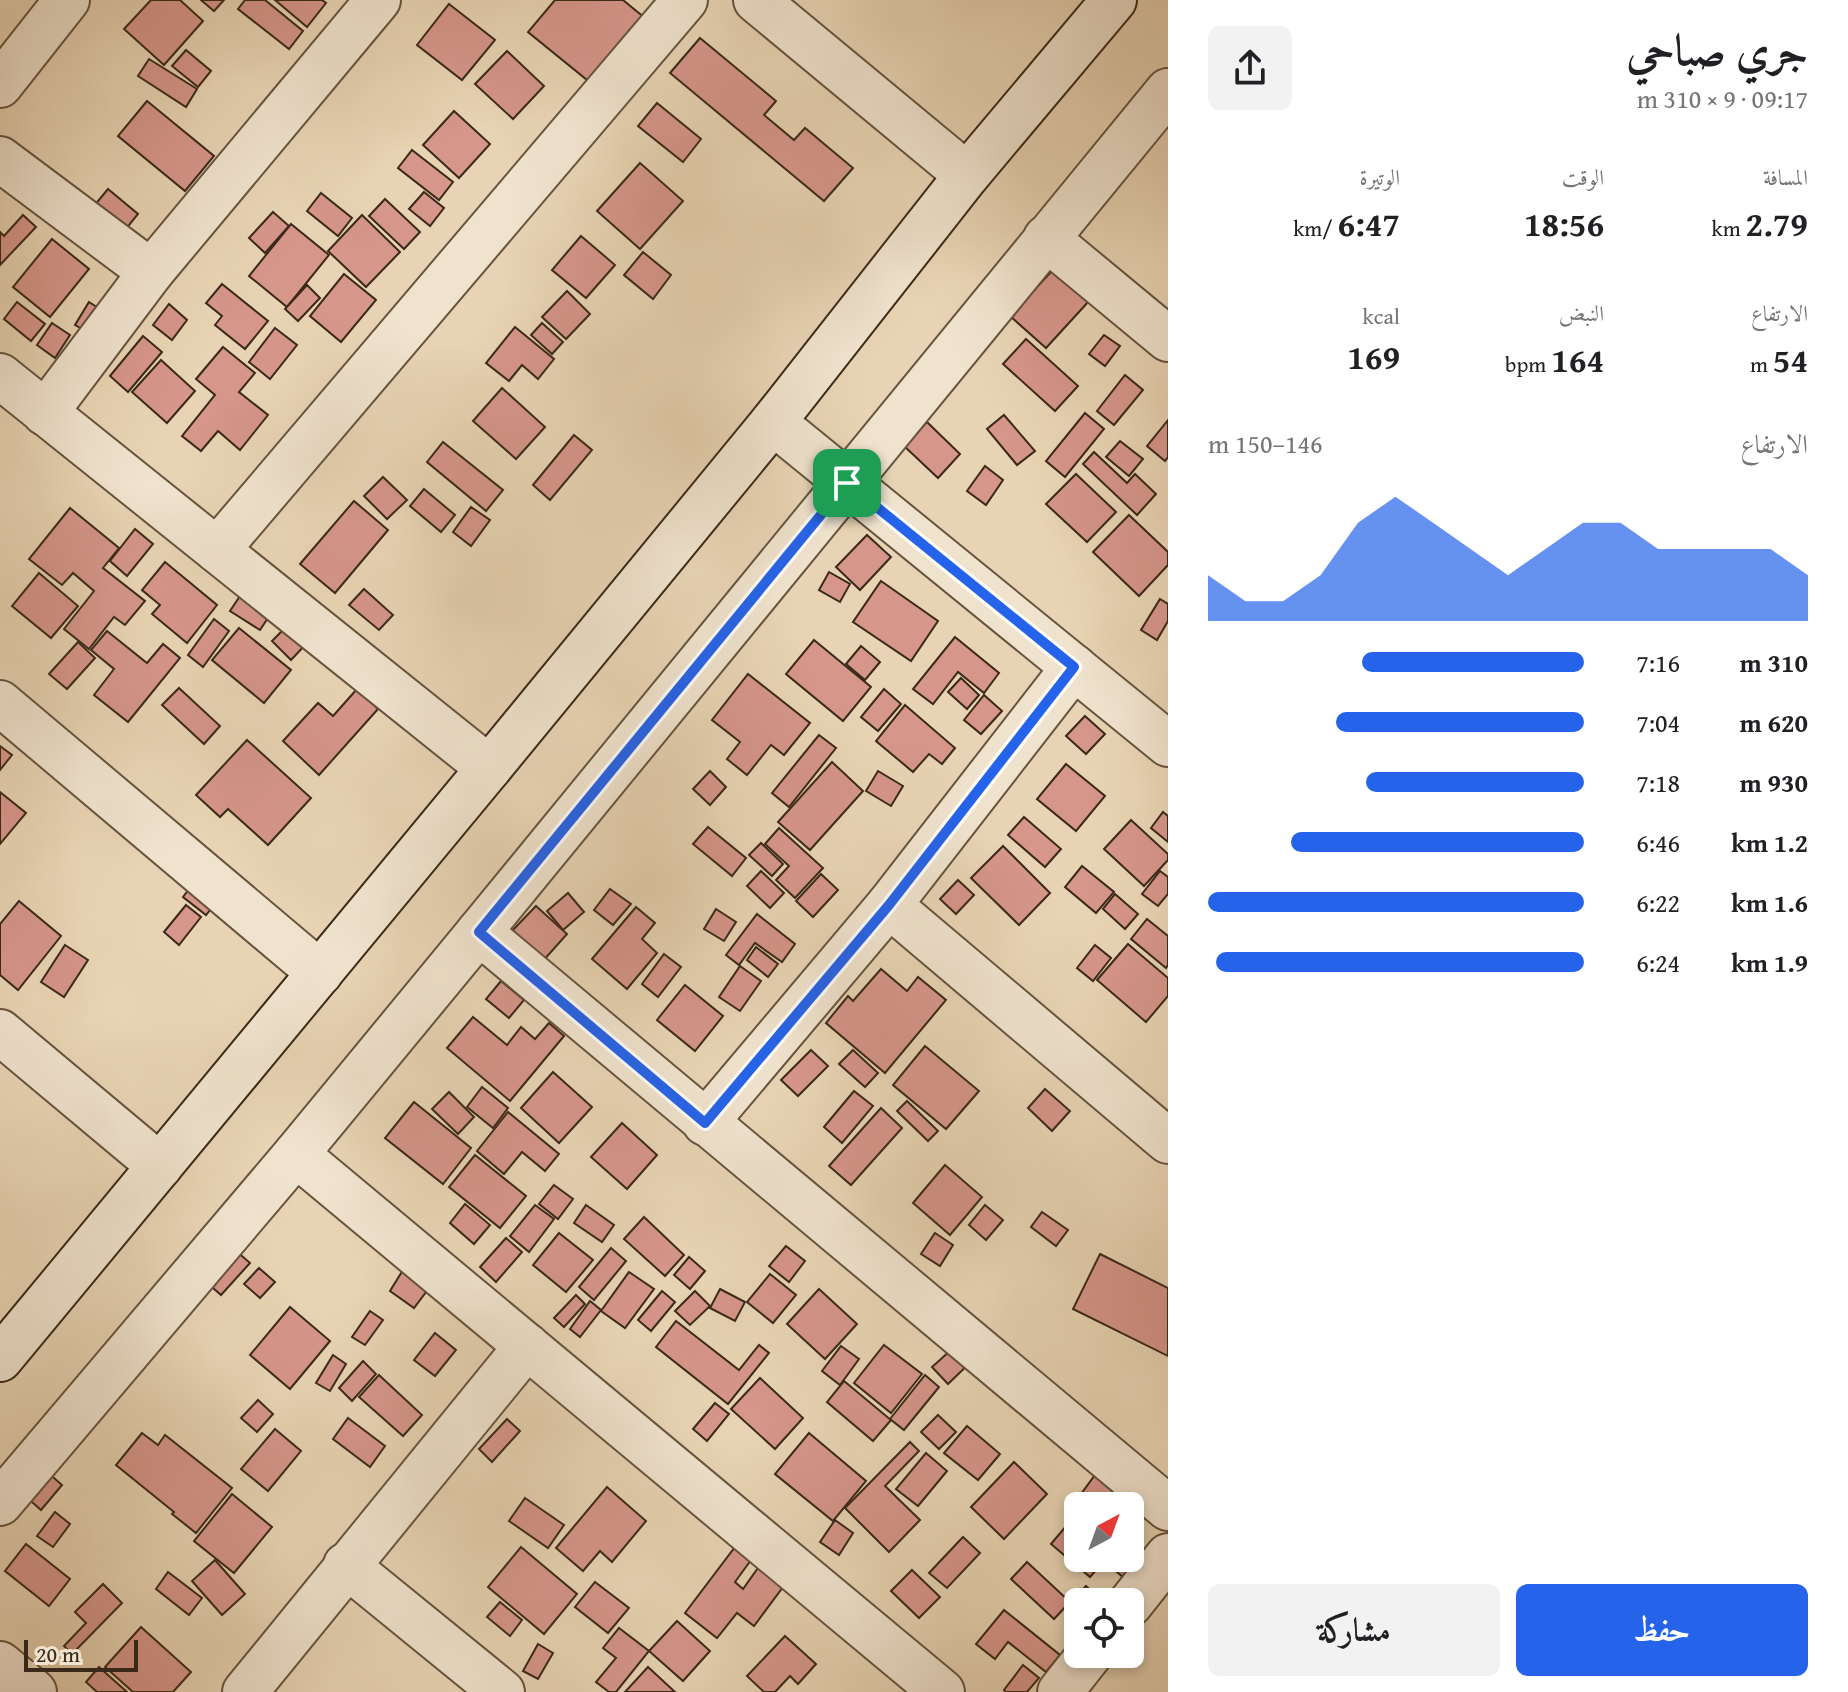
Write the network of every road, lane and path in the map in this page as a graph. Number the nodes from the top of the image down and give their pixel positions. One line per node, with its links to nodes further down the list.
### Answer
1 (67, 0): 6 (street)
2 (378, 0): 11 (street)
3 (685, 0): 17 (street)
4 (756, 0): 9 (street)
5 (1114, 0): 9 (street)
6 (0, 85)
7 (1168, 91): 10 (street)
8 (0, 159): 11 (street)
9 (967, 175): 15 (street)
10 (1046, 238): 12 (street); 16 (street)
11 (151, 272): 14 (street)
12 (1168, 339)
13 (0, 376): 14 (street)
14 (45, 413): 17 (street)
15 (773, 422): 16 (street); 21 (street)
16 (847, 483): 18 (street); 23 (street)
17 (217, 550): 21 (street)
18 (1074, 667): 20 (street); 22 (street)
19 (0, 703): 24 (street)
20 (1168, 744)
21 (489, 768): 24 (street)
22 (889, 905): 26 (street); 27 (street)
23 (479, 932): 26 (street); 28 (street)
24 (320, 973): 29 (street)
25 (0, 1032): 29 (street)
26 (705, 1123): 33 (street)
27 (1168, 1141)
28 (296, 1154): 30 (street); 32 (street)
29 (160, 1166): 31 (street)
30 (527, 1346): 35 (street); 42 (street)
31 (1, 1356)
32 (0, 1503)
33 (1168, 1508)
34 (1168, 1556): 36 (street)
35 (346, 1565): 40 (street); 41 (street)
36 (1143, 1588)
37 (0, 1664): 39 (street)
38 (1079, 1668): 43 (street)
39 (34, 1692)
40 (245, 1692)
41 (502, 1692)
42 (942, 1692)
43 (1060, 1692)

